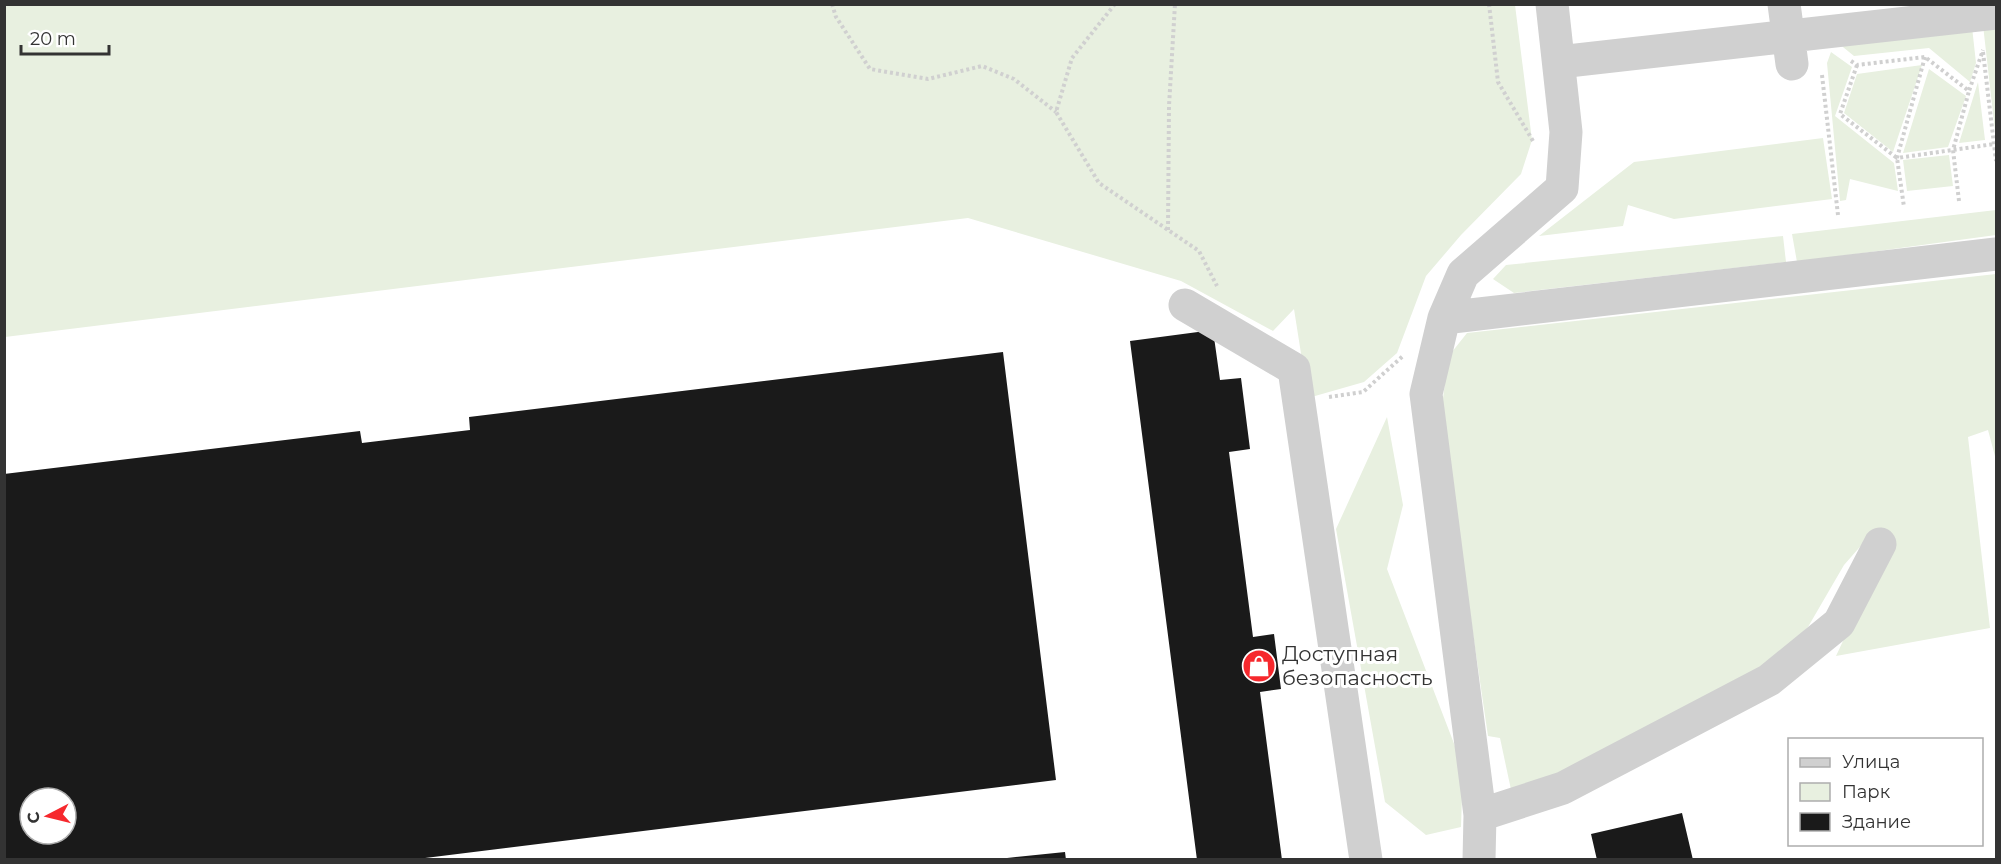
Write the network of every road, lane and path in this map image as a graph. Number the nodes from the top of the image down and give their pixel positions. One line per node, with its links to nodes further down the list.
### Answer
1 (832, 4): 14 (path)
2 (1115, 4): 14 (path)
3 (1175, 4): 23 (path)
4 (1489, 4): 19 (path)
5 (1552, 4): 11 (lane)
6 (1989, 27): 7 (lane); 8 (path)
7 (1797, 43): 11 (lane); 22 (path)
8 (1983, 50): 13 (path); 15 (path)
9 (1925, 57): 12 (path); 13 (path); 17 (path)
10 (1848, 59): 12 (path)
11 (1559, 62): 19 (lane)
12 (1857, 65): 17 (path)
13 (1969, 91): 16 (path)
14 (1056, 112): 23 (path)
15 (1994, 144): 16 (path); 18 (path)
16 (1953, 150): 17 (path); 20 (path)
17 (1897, 158): 21 (path)
18 (1996, 161)
19 (1562, 188): 27 (lane)
20 (1959, 201)
21 (1904, 207)
22 (1838, 215)
23 (1168, 230): 25 (path)
24 (1996, 254): 27 (lane)
25 (1219, 291)
26 (1185, 305): 29 (lane)
27 (1444, 318): 31 (lane)
28 (1404, 355): 29 (path)
29 (1299, 402): 32 (lane)
30 (1880, 544): 31 (lane)
31 (1480, 815): 33 (lane)
32 (1366, 860)
33 (1479, 860)

